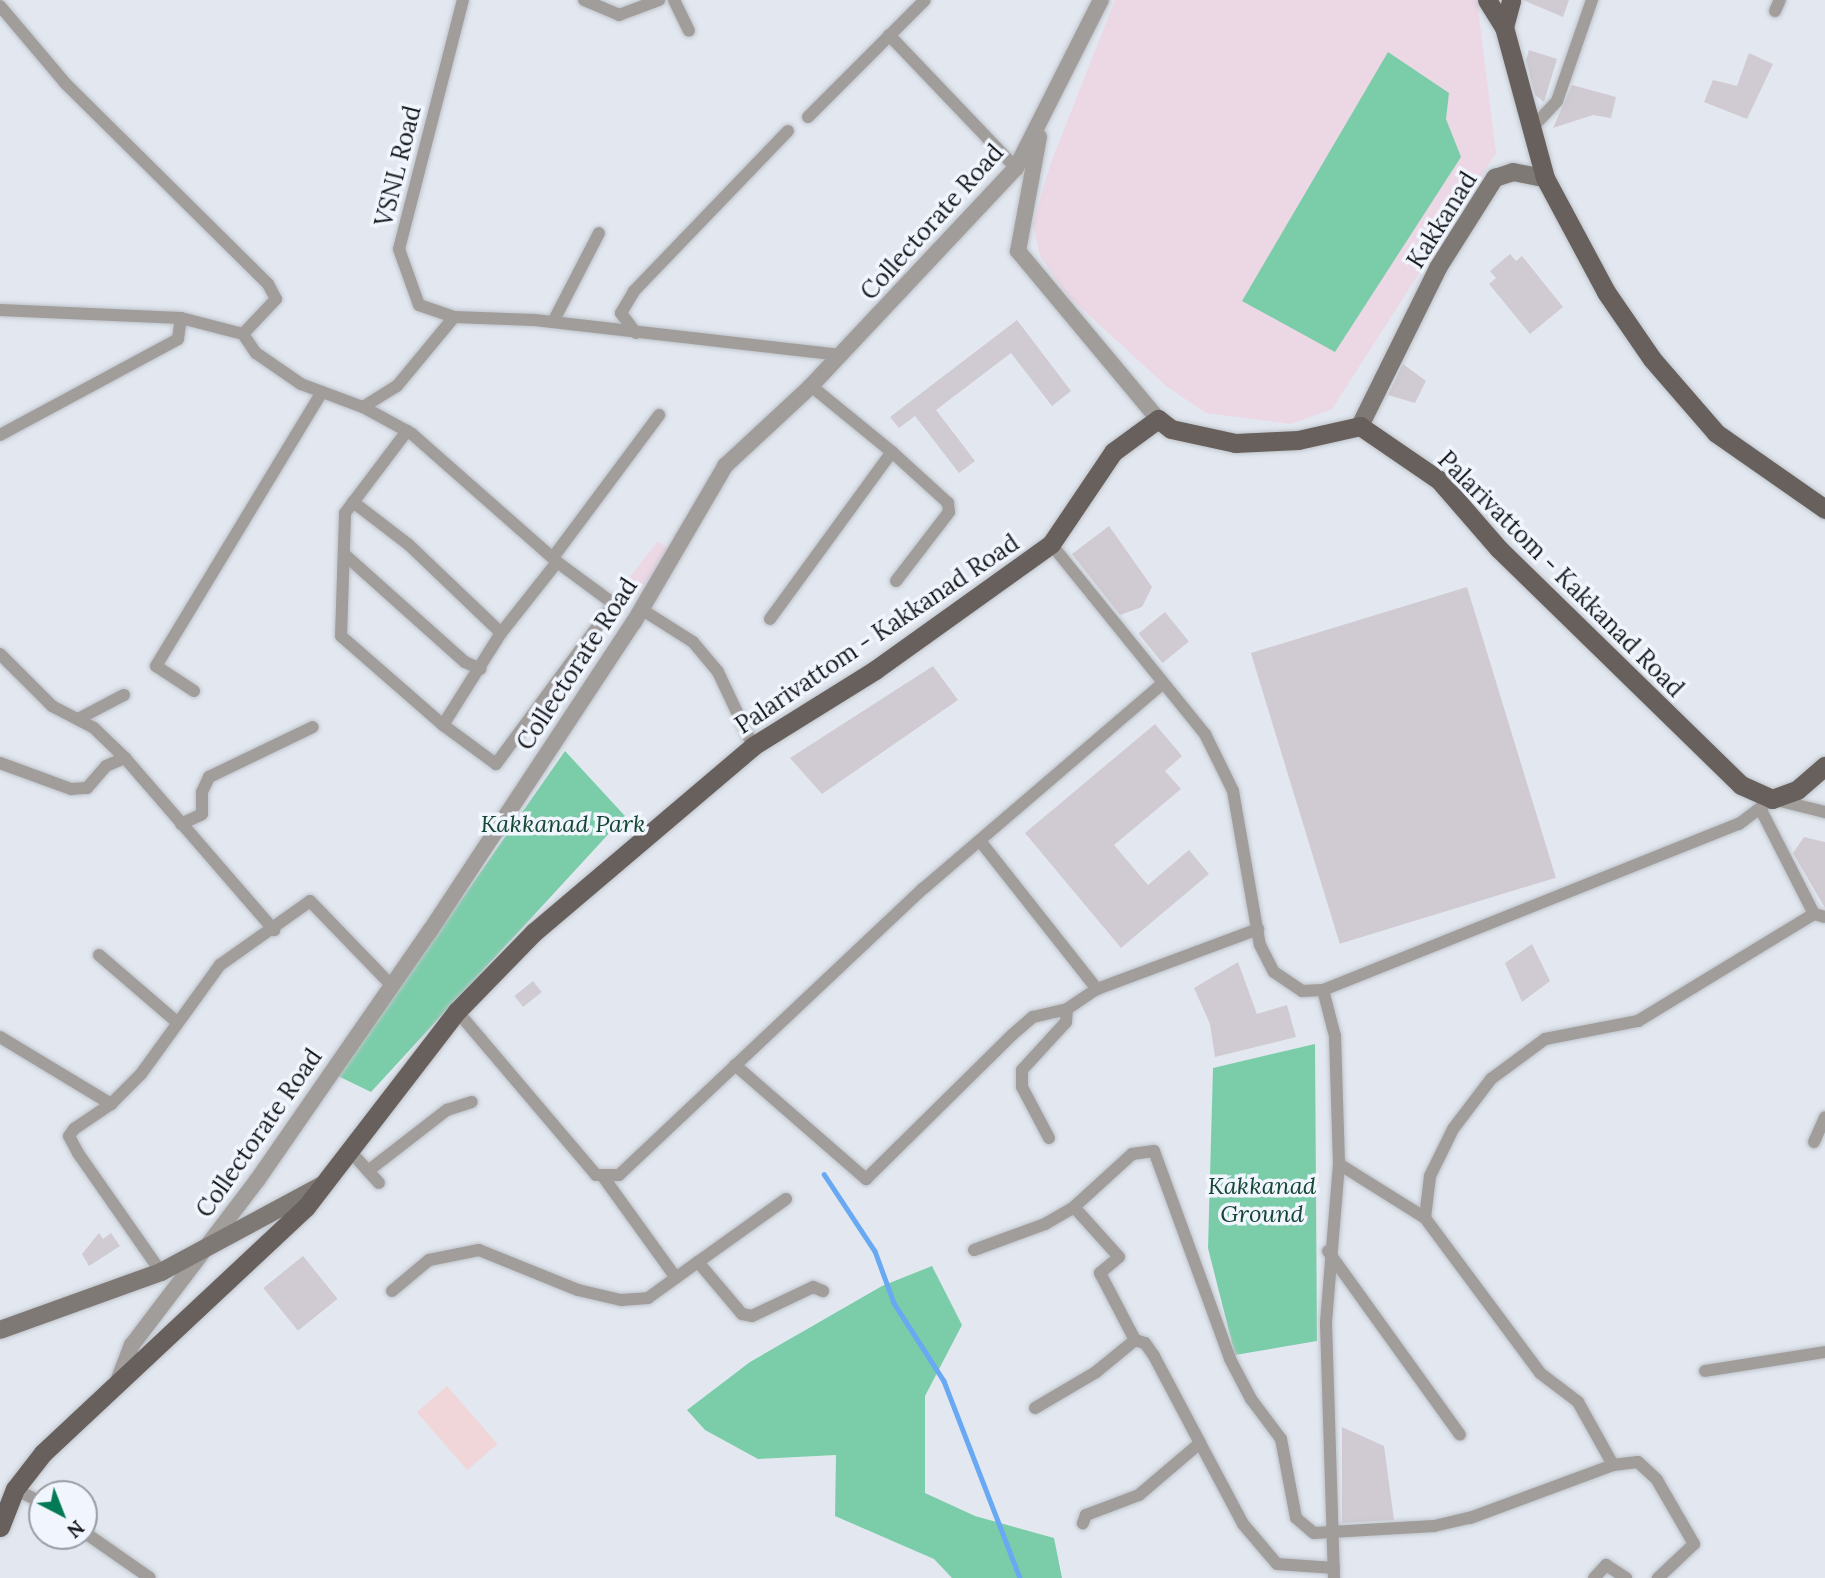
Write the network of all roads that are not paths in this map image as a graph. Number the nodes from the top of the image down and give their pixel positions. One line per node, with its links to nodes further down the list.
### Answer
1 (463, 0): 23 (street, VSNL Road)
2 (584, 0): 3 (street)
3 (659, 0)
4 (674, 0): 13 (street)
5 (925, 0): 14 (street)
6 (1101, 0): 16 (street, Collectorate Road)
7 (1487, 0): 12 (main road)
8 (1511, 0): 12 (main road)
9 (1522, 0): 12 (street)
10 (1592, 0): 17 (street)
11 (0, 6): 27 (street)
12 (1504, 27): 17 (main road)
13 (689, 31)
14 (889, 35): 15 (street); 19 (street)
15 (808, 117)
16 (1041, 124): 19 (street, Collectorate Road); 33 (street)
17 (1532, 128): 20 (main road)
18 (788, 131): 26 (street)
19 (1016, 169): 28 (street, Collectorate Road)
20 (1545, 178): 34 (main road, Kakkanad); 39 (main road)
21 (599, 233): 25 (street)
22 (0, 310): 24 (street)
23 (454, 317): 25 (street); 31 (street)
24 (181, 318): 27 (street); 36 (street)
25 (553, 322): 26 (street)
26 (636, 333): 28 (street)
27 (243, 334): 30 (street)
28 (839, 355): 29 (street, Collectorate Road)
29 (811, 386): 37 (street); 44 (street, Collectorate Road)
30 (322, 392): 31 (street); 50 (street)
31 (363, 407): 35 (street)
32 (659, 415): 42 (street)
33 (1158, 419): 34 (main road); 40 (main road, Palarivattom - Kakkanad Road)
34 (1360, 426): 59 (main road, Palarivattom - Kakkanad Road)
35 (407, 431): 38 (street); 42 (street)
36 (0, 435)
37 (892, 452): 43 (street); 45 (street)
38 (353, 502): 41 (street); 46 (street)
39 (1825, 509)
40 (1051, 544): 49 (street); 55 (main road, Palarivattom - Kakkanad Road)
41 (344, 554): 48 (street); 53 (street)
42 (556, 559): 46 (street); 53 (street)
43 (896, 580)
44 (641, 609): 55 (street); 67 (street, Collectorate Road)
45 (770, 619)
46 (501, 633): 48 (street)
47 (0, 654): 52 (street)
48 (481, 669): 53 (street)
49 (1162, 684): 62 (street); 64 (street)
50 (194, 691)
51 (124, 695): 52 (street)
52 (78, 719): 56 (street)
53 (443, 725)
54 (313, 727): 61 (street)
55 (753, 746): 71 (main road, Palarivattom - Kakkanad Road)
56 (125, 758): 57 (street); 61 (street)
57 (0, 763)
58 (1825, 766): 59 (main road)
59 (1766, 804): 60 (street); 63 (street); 69 (street)
60 (1825, 812)
61 (181, 824): 65 (street)
62 (980, 841): 68 (street); 74 (street)
63 (1819, 915): 88 (street)
64 (1258, 929): 68 (street); 69 (street)
65 (274, 930): 67 (street); 72 (street)
66 (99, 955): 72 (street)
67 (392, 986): 91 (street, Collectorate Road)
68 (1097, 989): 70 (street)
69 (1323, 990): 81 (street)
70 (1067, 1009): 74 (street); 78 (street)
71 (457, 1010): 80 (main road, Palarivattom - Kakkanad Road); 83 (street)
72 (177, 1022): 76 (street)
73 (0, 1037): 76 (street)
74 (735, 1065): 83 (street)
75 (472, 1102): 82 (street)
76 (111, 1104): 93 (street)
77 (1825, 1117): 79 (street)
78 (1049, 1138)
79 (1814, 1142)
80 (350, 1152): 82 (street); 84 (main road, Palarivattom - Kakkanad Road)
81 (1339, 1164): 88 (street); 90 (street)
82 (368, 1171): 85 (street)
83 (604, 1178): 94 (street)
84 (328, 1183): 91 (main road); 101 (main road, Palarivattom - Kakkanad Road)
85 (379, 1183)
86 (786, 1199): 92 (street)
87 (1074, 1207): 89 (street); 98 (street); 110 (street)
88 (1425, 1218): 105 (street)
89 (974, 1250)
90 (1328, 1251): 103 (street); 110 (street)
91 (201, 1252): 93 (main road); 101 (street, Collectorate Road)
92 (698, 1262): 94 (street); 96 (street)
93 (160, 1272): 97 (main road)
94 (676, 1278): 95 (street)
95 (392, 1291)
96 (823, 1291)
97 (1, 1329)
98 (1135, 1340): 102 (street); 104 (street)
99 (1825, 1352): 100 (street)
100 (1705, 1371)
101 (118, 1381): 106 (main road, Palarivattom - Kakkanad Road)
102 (1035, 1408)
103 (1460, 1435)
104 (1200, 1443): 108 (street); 112 (street)
105 (1613, 1465): 110 (street); 116 (street)
106 (15, 1489): 107 (street); 109 (main road, Palarivattom - Kakkanad Road)
107 (28, 1496)
108 (1083, 1523)
109 (0, 1527)
110 (1334, 1531): 112 (street)
111 (98, 1542): 113 (street)
112 (1334, 1573)
113 (150, 1578)
114 (1594, 1578): 115 (street)
115 (1626, 1578)
116 (1658, 1578)

